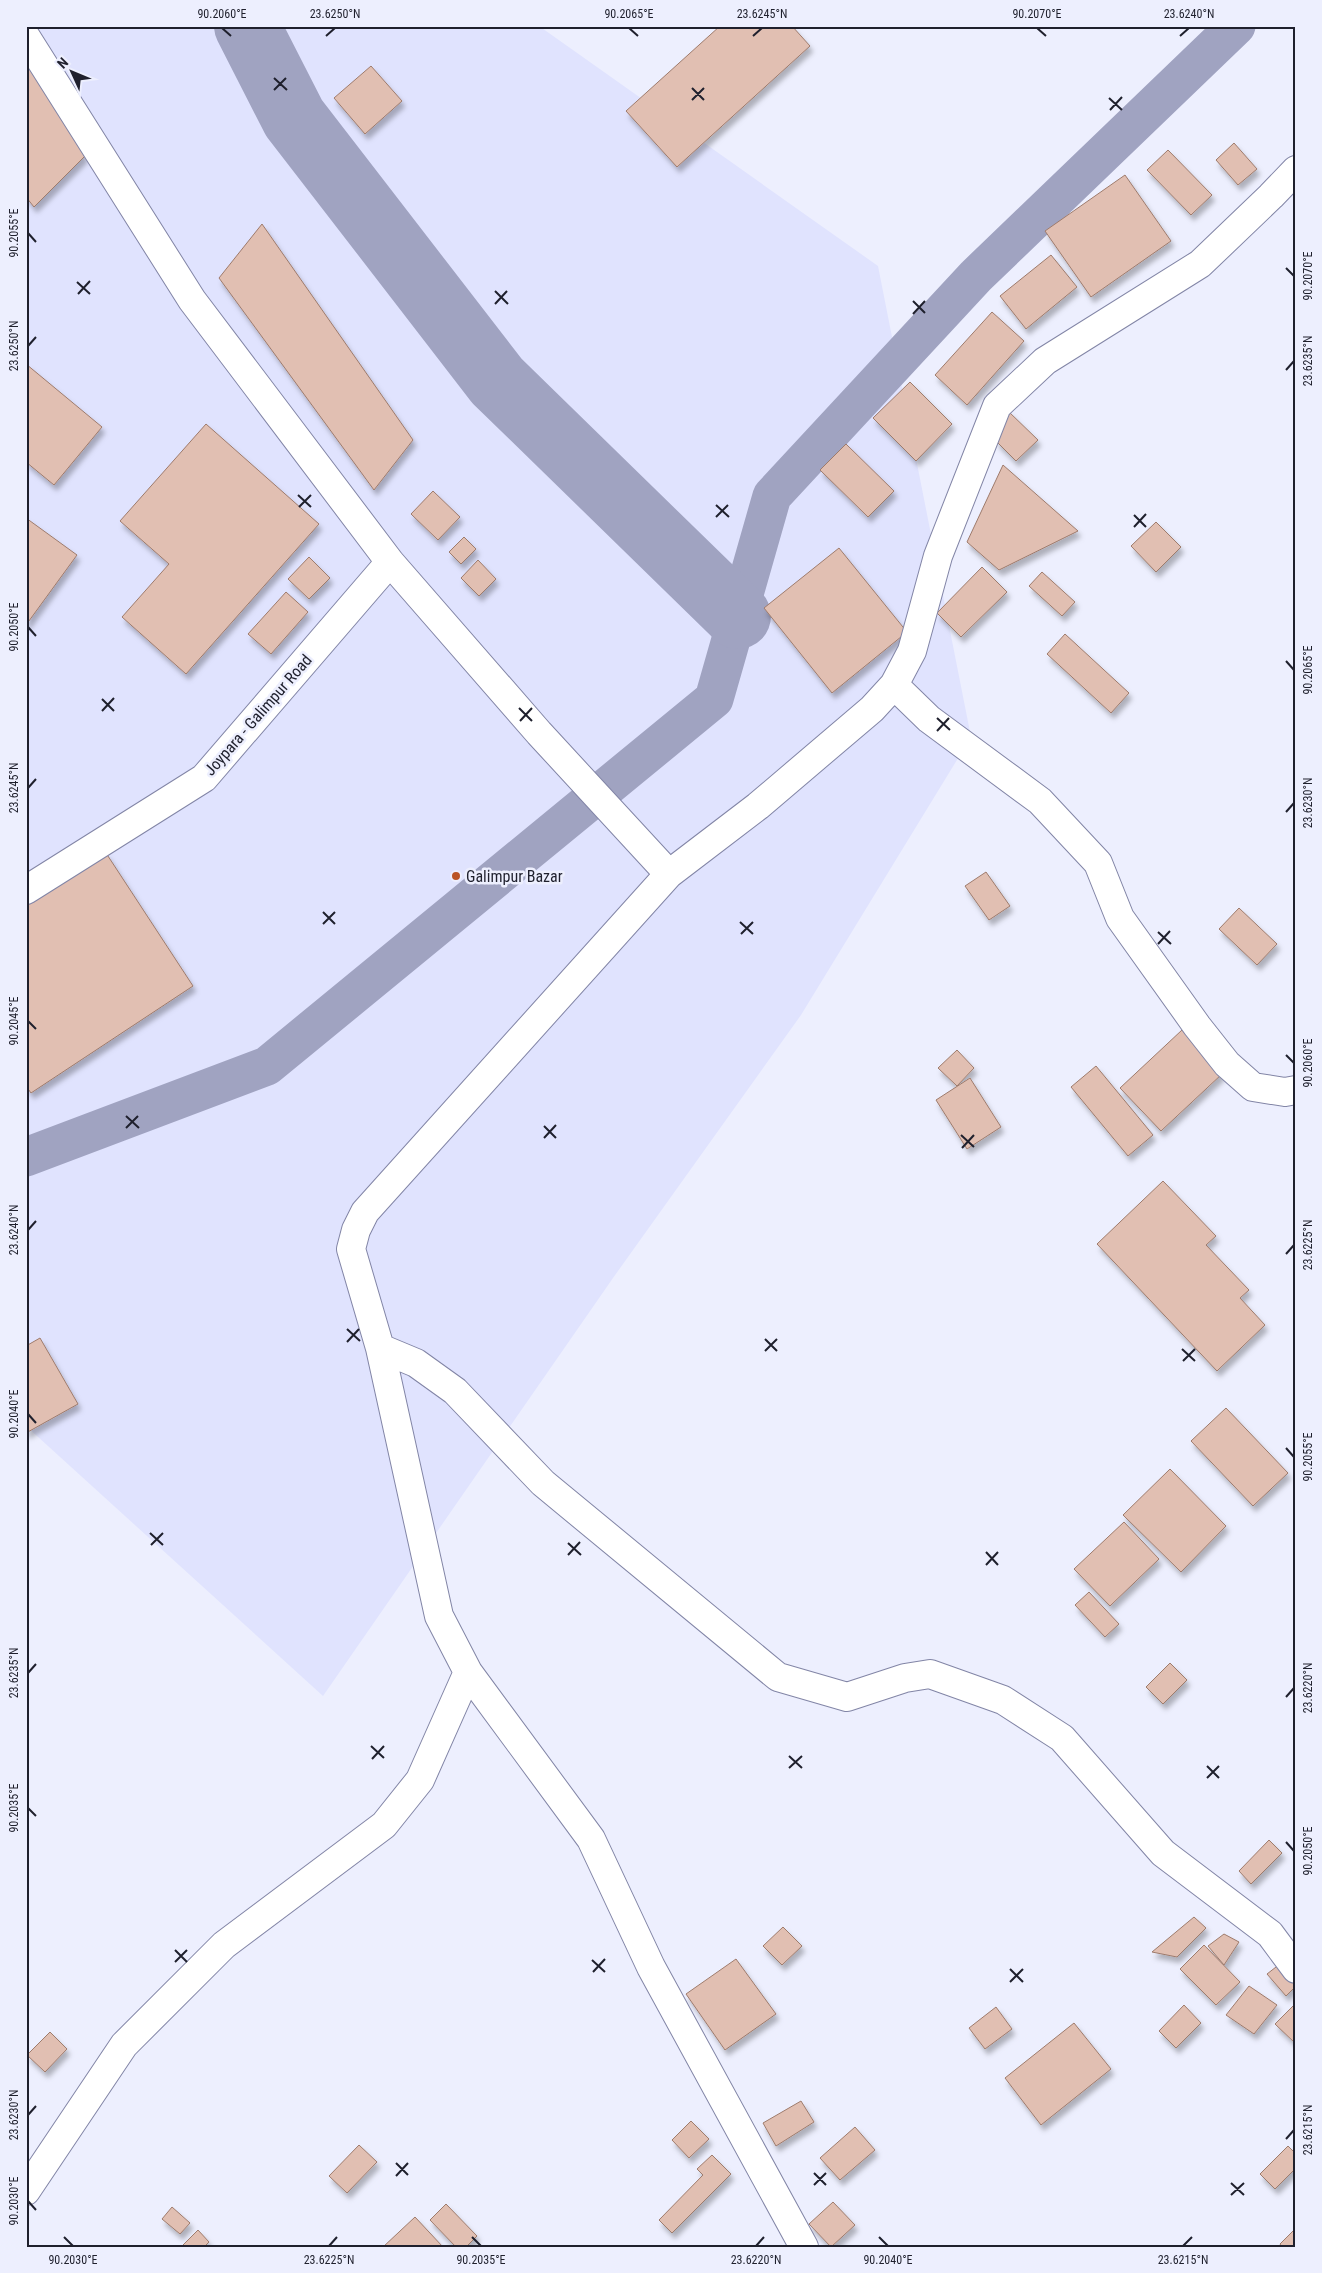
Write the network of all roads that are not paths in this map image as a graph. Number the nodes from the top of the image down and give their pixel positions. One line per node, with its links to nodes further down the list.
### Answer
1 (26, 37): 3 (street)
2 (1296, 170): 4 (street)
3 (390, 562): 5 (street); 6 (street, Joypara - Galimpur Road)
4 (894, 685): 5 (street); 7 (street)
5 (669, 874): 8 (street)
6 (26, 890)
7 (1296, 1090)
8 (380, 1348): 9 (street); 10 (street)
9 (468, 1672): 11 (street); 12 (street)
10 (1296, 1969)
11 (26, 2191)
12 (804, 2247)

